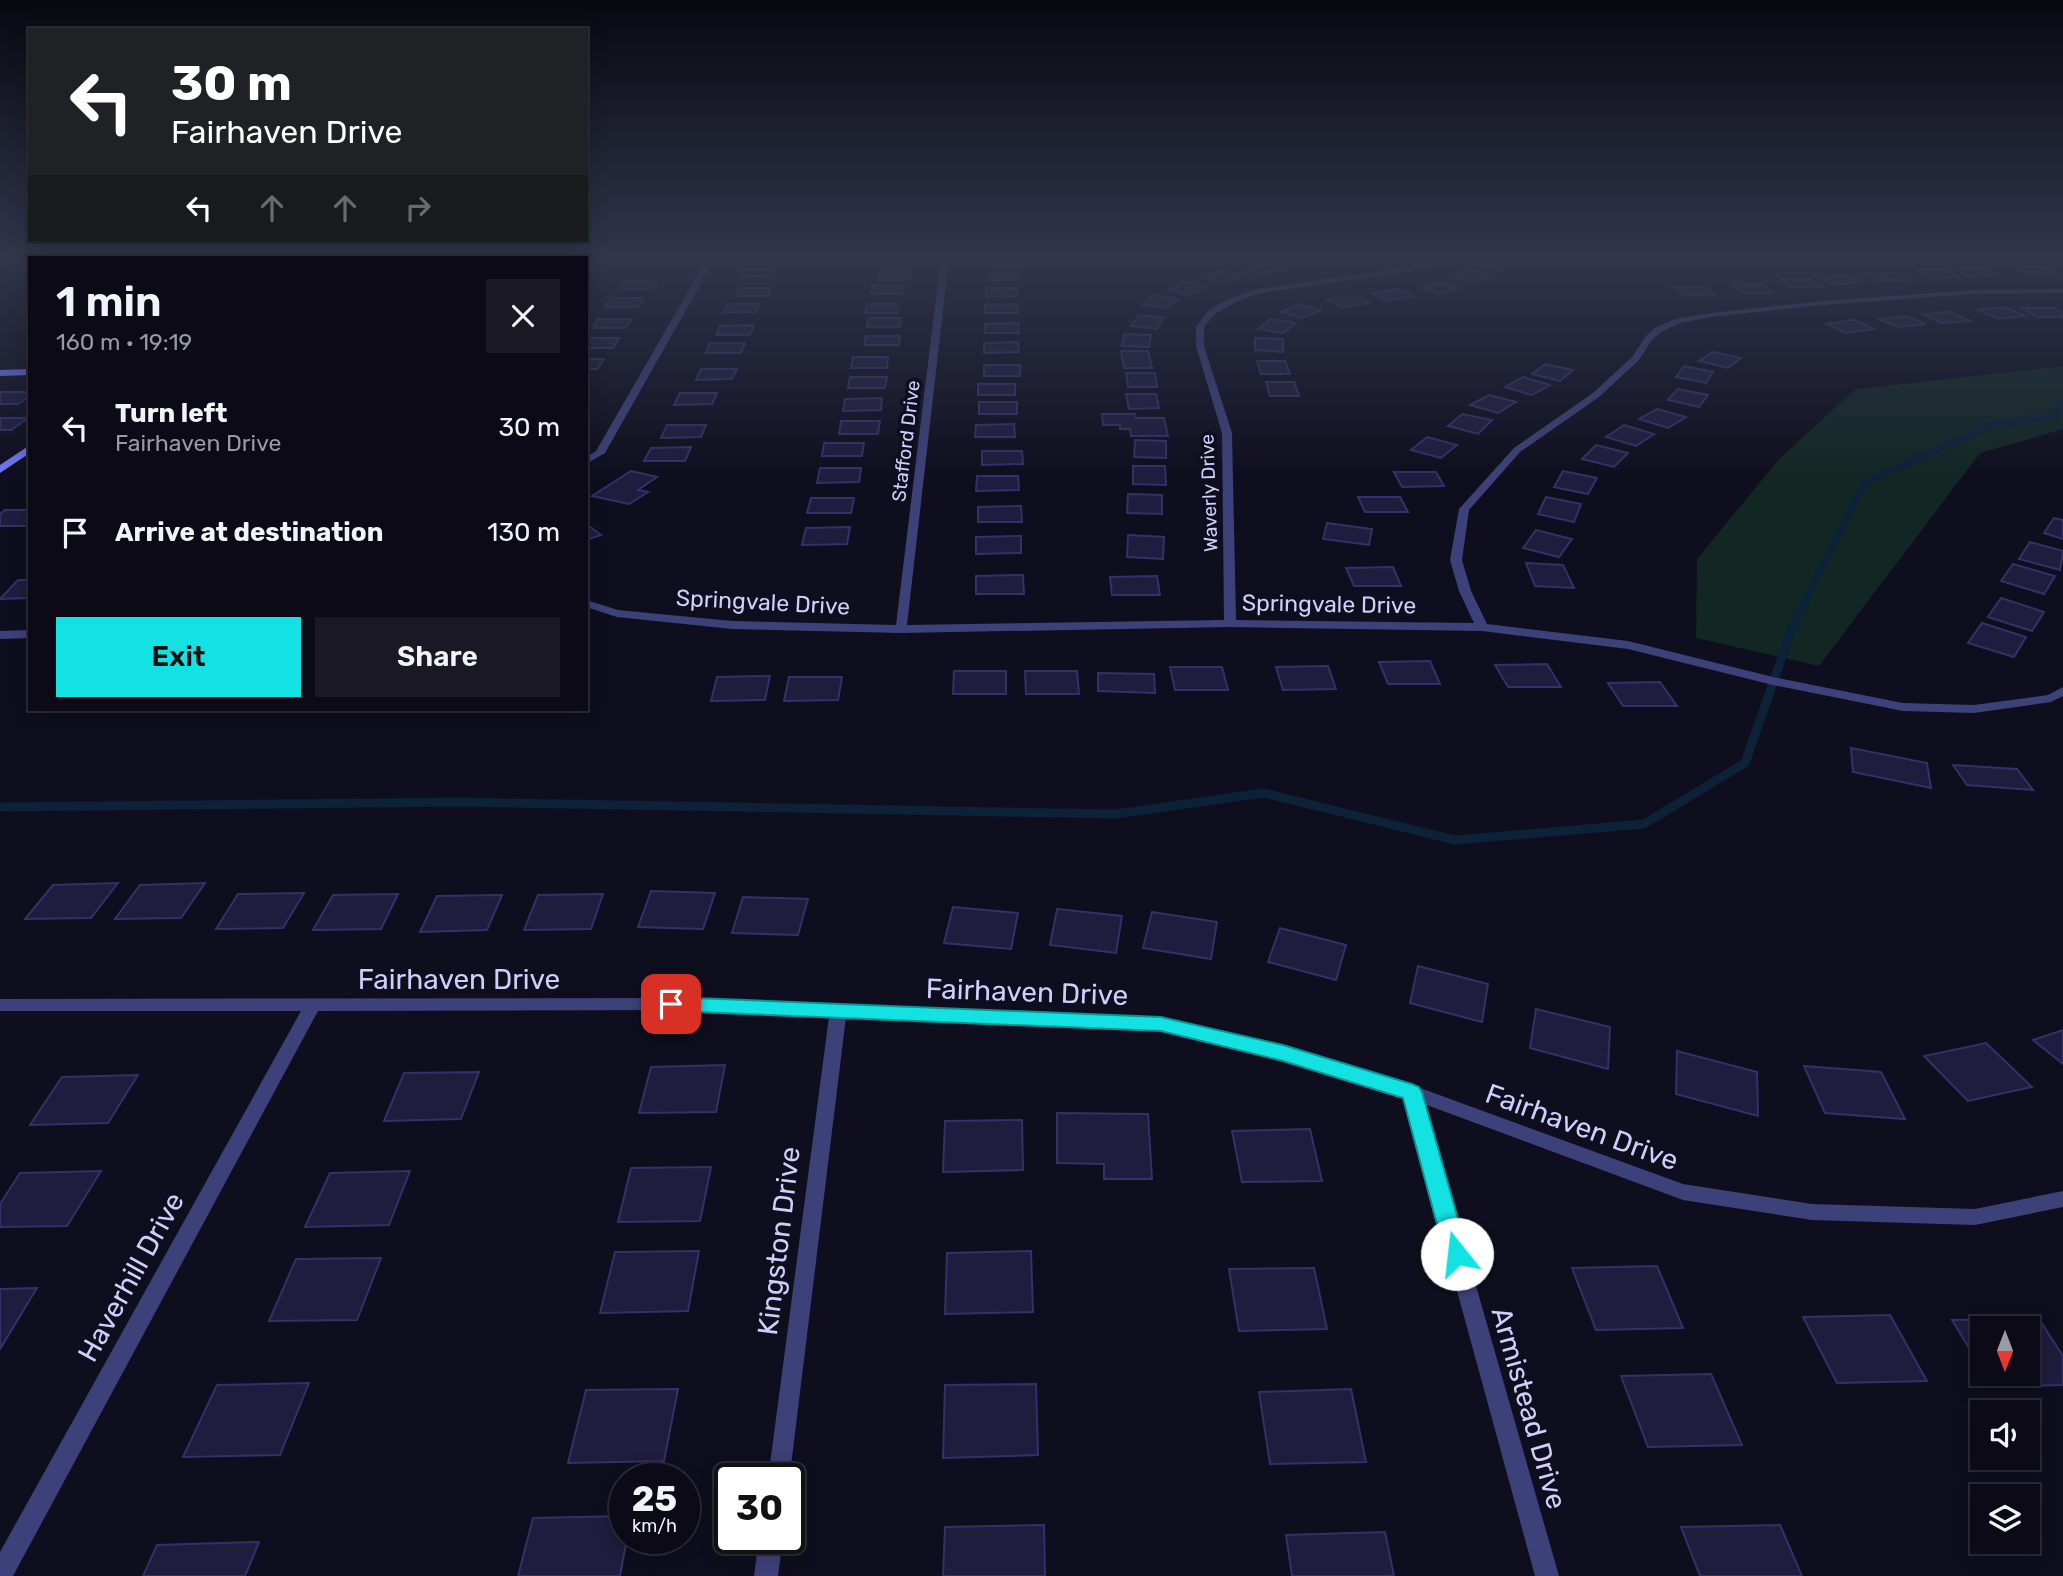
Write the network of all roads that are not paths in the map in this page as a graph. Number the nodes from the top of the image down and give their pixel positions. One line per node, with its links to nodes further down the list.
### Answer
1 (670, 331): 8 (street)
2 (936, 331): 13 (street, Stafford Drive)
3 (1200, 331): 11 (street, Waverly Drive)
4 (1657, 331): 12 (street)
5 (28, 372): 6 (street)
6 (0, 373)
7 (28, 449): 9 (street)
8 (588, 460)
9 (0, 470)
10 (588, 604): 13 (street, Springvale Drive)
11 (1230, 623): 12 (street, Springvale Drive); 13 (street, Springvale Drive)
12 (1482, 627): 16 (street, Springvale Drive)
13 (901, 629)
14 (28, 634): 15 (street)
15 (0, 635)
16 (2063, 691)
17 (0, 1005): 18 (street, Fairhaven Drive)
18 (312, 1006): 19 (street, Fairhaven Drive); 24 (street, Haverhill Drive)
19 (838, 1011): 20 (street, Fairhaven Drive); 22 (street, Kingston Drive)
20 (1412, 1092): 21 (street, Fairhaven Drive); 26 (street, Armistead Drive)
21 (2063, 1199)
22 (781, 1463)
23 (769, 1554): 25 (street)
24 (0, 1576)
25 (766, 1576)
26 (1547, 1576)

